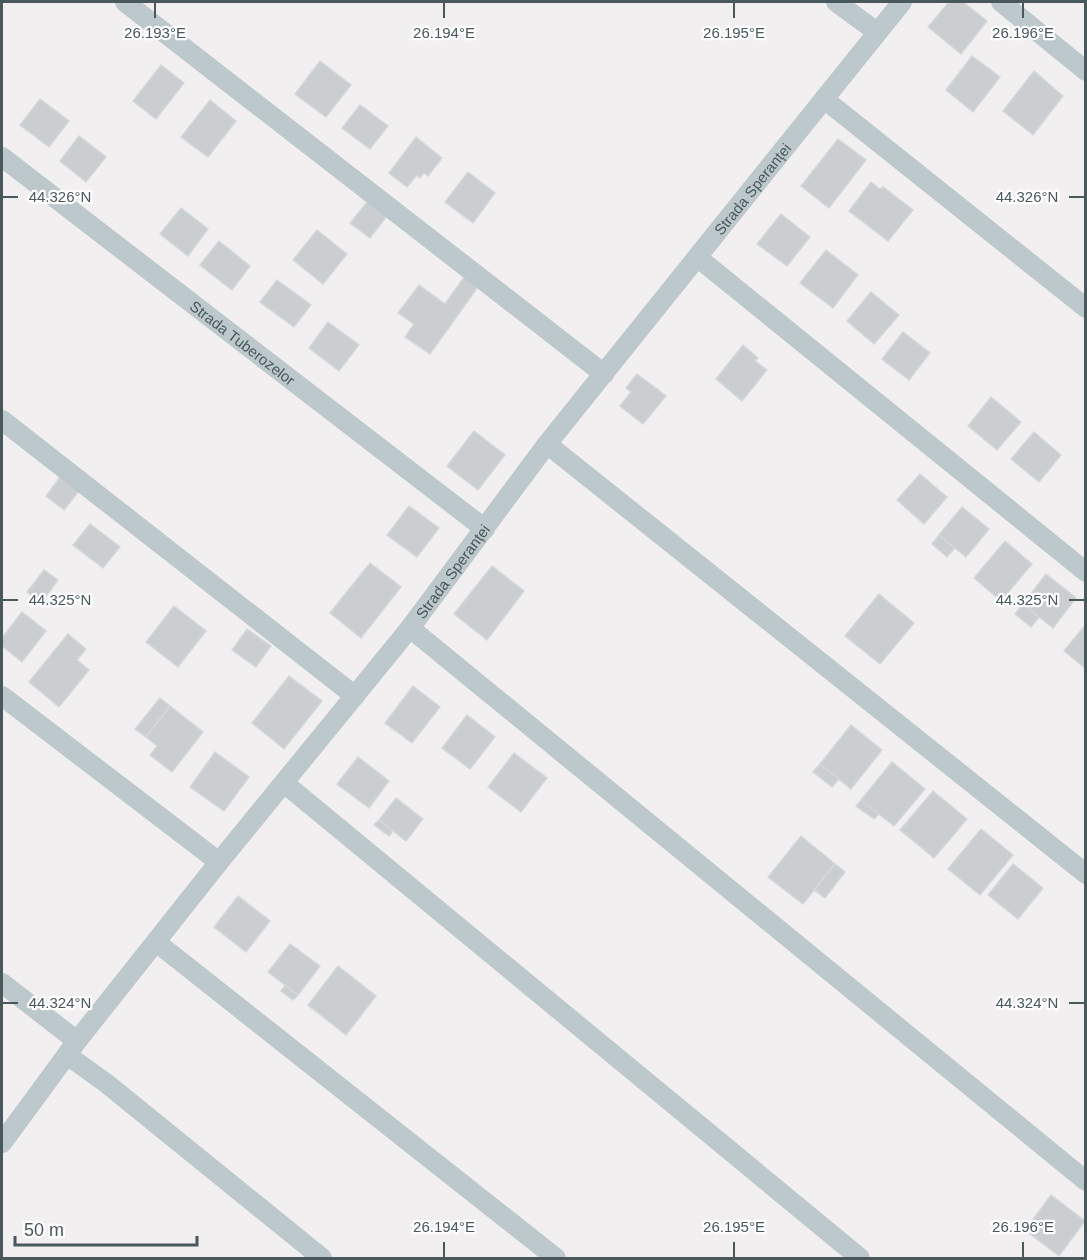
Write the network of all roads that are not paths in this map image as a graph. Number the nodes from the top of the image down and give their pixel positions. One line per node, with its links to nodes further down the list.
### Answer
1 (124, 2): 11 (street)
2 (836, 2): 5 (street)
3 (902, 2): 5 (street, Strada Speranței)
4 (1001, 2): 6 (street)
5 (877, 32): 7 (street, Strada Speranței)
6 (1086, 71)
7 (824, 99): 9 (street, Strada Speranței); 10 (street)
8 (2, 157): 14 (street, Strada Tuberozelor)
9 (697, 257): 11 (street, Strada Speranței); 15 (street)
10 (1086, 308)
11 (604, 374): 13 (street, Strada Speranței)
12 (2, 420): 18 (street)
13 (547, 444): 14 (street, Strada Speranței); 21 (street)
14 (485, 529): 16 (street, Strada Speranței)
15 (1086, 572)
16 (410, 628): 18 (street, Strada Speranței); 26 (street)
17 (2, 696): 20 (street)
18 (355, 696): 19 (street, Strada Speranței)
19 (284, 783): 20 (street, Strada Speranței); 29 (street)
20 (219, 862): 22 (street, Strada Speranței)
21 (1086, 874)
22 (156, 942): 24 (street, Strada Speranței); 28 (street)
23 (2, 983): 24 (street)
24 (72, 1048): 25 (street, Strada Speranței); 27 (street)
25 (2, 1143)
26 (1086, 1181)
27 (322, 1258)
28 (556, 1258)
29 (860, 1258)

